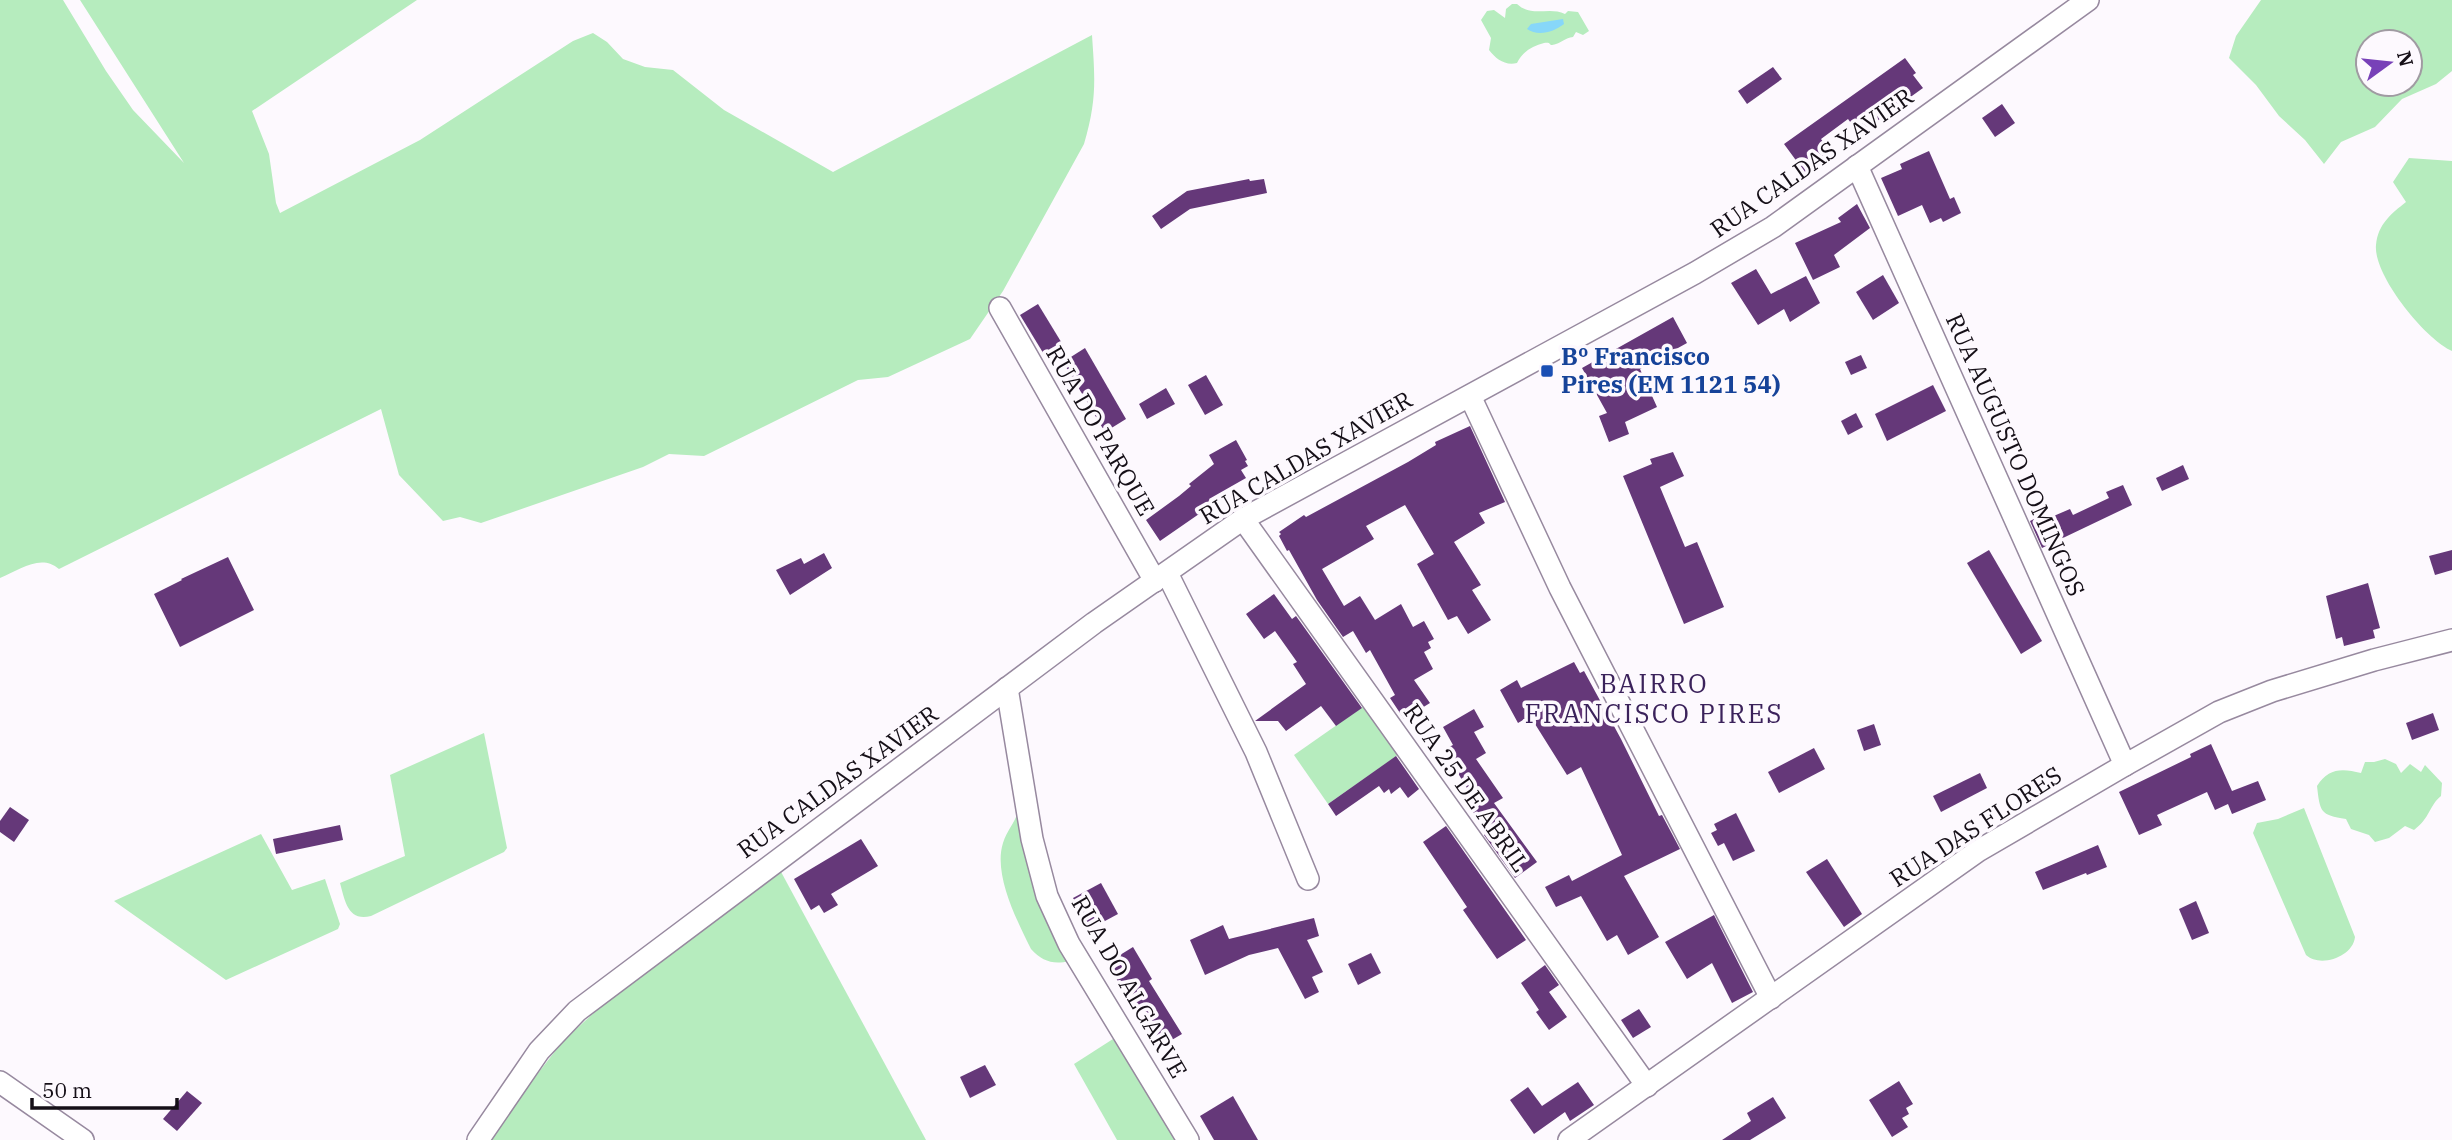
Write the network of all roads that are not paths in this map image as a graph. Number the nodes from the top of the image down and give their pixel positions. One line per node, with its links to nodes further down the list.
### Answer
1 (2088, 0): 2 (street, RUA CALDAS XAVIER)
2 (1857, 166): 4 (street, RUA CALDAS XAVIER); 9 (street, RUA AUGUSTO DOMINGOS)
3 (1000, 308): 6 (street, RUA DO PARQUE)
4 (1470, 396): 5 (street, RUA CALDAS XAVIER); 11 (street)
5 (1243, 519): 6 (street, RUA CALDAS XAVIER); 13 (street, RUA 25 DE ABRIL)
6 (1161, 577): 8 (street, RUA CALDAS XAVIER); 10 (street, RUA DO PARQUE)
7 (2452, 640): 9 (street, RUA DAS FLORES)
8 (1007, 688): 15 (street, RUA CALDAS XAVIER); 16 (street, RUA DO ALGARVE)
9 (2125, 765): 11 (street, RUA DAS FLORES)
10 (1308, 878)
11 (1771, 998): 13 (street, RUA DAS FLORES)
12 (0, 1082): 14 (street)
13 (1647, 1086): 17 (street, RUA DAS FLORES)
14 (83, 1140)
15 (478, 1140)
16 (1188, 1140)
17 (1569, 1140)

